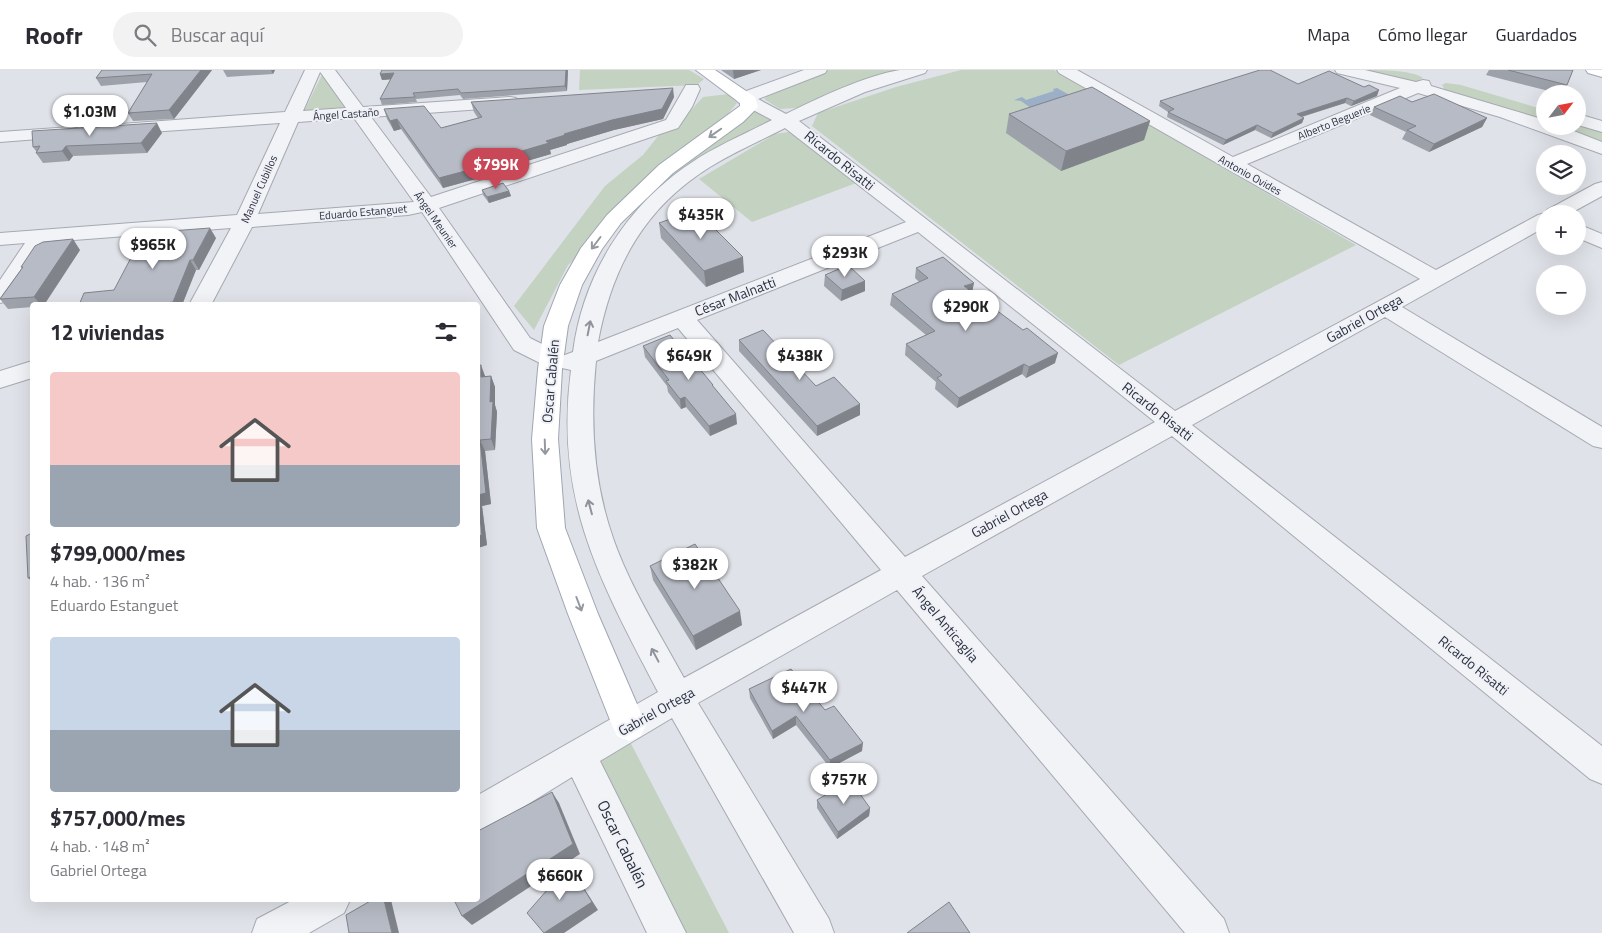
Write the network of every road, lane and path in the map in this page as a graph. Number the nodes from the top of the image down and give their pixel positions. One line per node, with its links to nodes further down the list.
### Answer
1 (313, 70): 19 (street, Manuel Cubillos)
2 (327, 70): 18 (street, Ángel Meunier)
3 (704, 70): 12 (main road, Ricardo Risatti)
4 (819, 70): 16 (street)
5 (919, 70): 20 (street)
6 (1065, 70): 27 (street, Antonio Ovides)
7 (1343, 70): 11 (street)
8 (1413, 70): 11 (street)
9 (1594, 70): 10 (main road)
10 (1602, 72)
11 (1427, 81): 13 (street); 26 (street); 27 (street, Alberto Beguerie)
12 (721, 82): 14 (street); 16 (main road, Ricardo Risatti)
13 (1461, 83)
14 (692, 89): 15 (street); 29 (street, Eduardo Estanguet)
15 (672, 90)
16 (747, 100): 20 (street, Ricardo Risatti); 44 (main road, Oscar Cabalén, one-way to 44)
17 (525, 101): 18 (street, Ángel Castaño)
18 (359, 114): 19 (street, Ángel Castaño); 29 (street, Ángel Meunier)
19 (290, 118): 23 (street, Ángel Castaño); 31 (street, Manuel Cubillos)
20 (785, 120): 32 (street, Ricardo Risatti); 43 (street, one-way to 20)
21 (1586, 121): 22 (street)
22 (1602, 127)
23 (106, 130)
24 (87, 131): 25 (street)
25 (0, 136)
26 (1602, 148)
27 (1231, 164): 38 (street, Antonio Ovides)
28 (1602, 188): 30 (street)
29 (426, 205): 31 (street, Eduardo Estanguet); 44 (street, Ángel Meunier)
30 (1571, 205)
31 (244, 221): 35 (street, Eduardo Estanguet); 40 (street, Manuel Cubillos)
32 (920, 224): 42 (street, César Malnatti); 47 (street, Ricardo Risatti)
33 (1536, 224): 38 (street, Gabriel Ortega)
34 (1586, 234): 37 (street)
35 (42, 236): 36 (street, Eduardo Estanguet); 39 (street)
36 (0, 239)
37 (1602, 242)
38 (1435, 278): 41 (street, Gabriel Ortega)
39 (0, 296)
40 (202, 302)
41 (1385, 307): 47 (street, Gabriel Ortega); 48 (street)
42 (681, 317): 43 (street, César Malnatti); 49 (street, Ángel Anticaglia)
43 (584, 356): 44 (street, César Malnatti); 50 (street, one-way to 43)
44 (551, 364): 51 (main road, Oscar Cabalén, one-way to 51)
45 (30, 371): 46 (street)
46 (0, 380)
47 (1173, 423): 49 (street, Gabriel Ortega); 53 (street, Ricardo Risatti)
48 (1602, 439)
49 (902, 572): 50 (street, Gabriel Ortega); 59 (street, Ángel Anticaglia)
50 (677, 698): 51 (street, Gabriel Ortega); 58 (street)
51 (629, 725): 52 (street, Gabriel Ortega)
52 (580, 755): 54 (street, Gabriel Ortega); 57 (street, Oscar Cabalén)
53 (1602, 767)
54 (480, 813)
55 (328, 902): 56 (street)
56 (279, 931)
57 (666, 933)
58 (815, 933)
59 (1210, 933)

